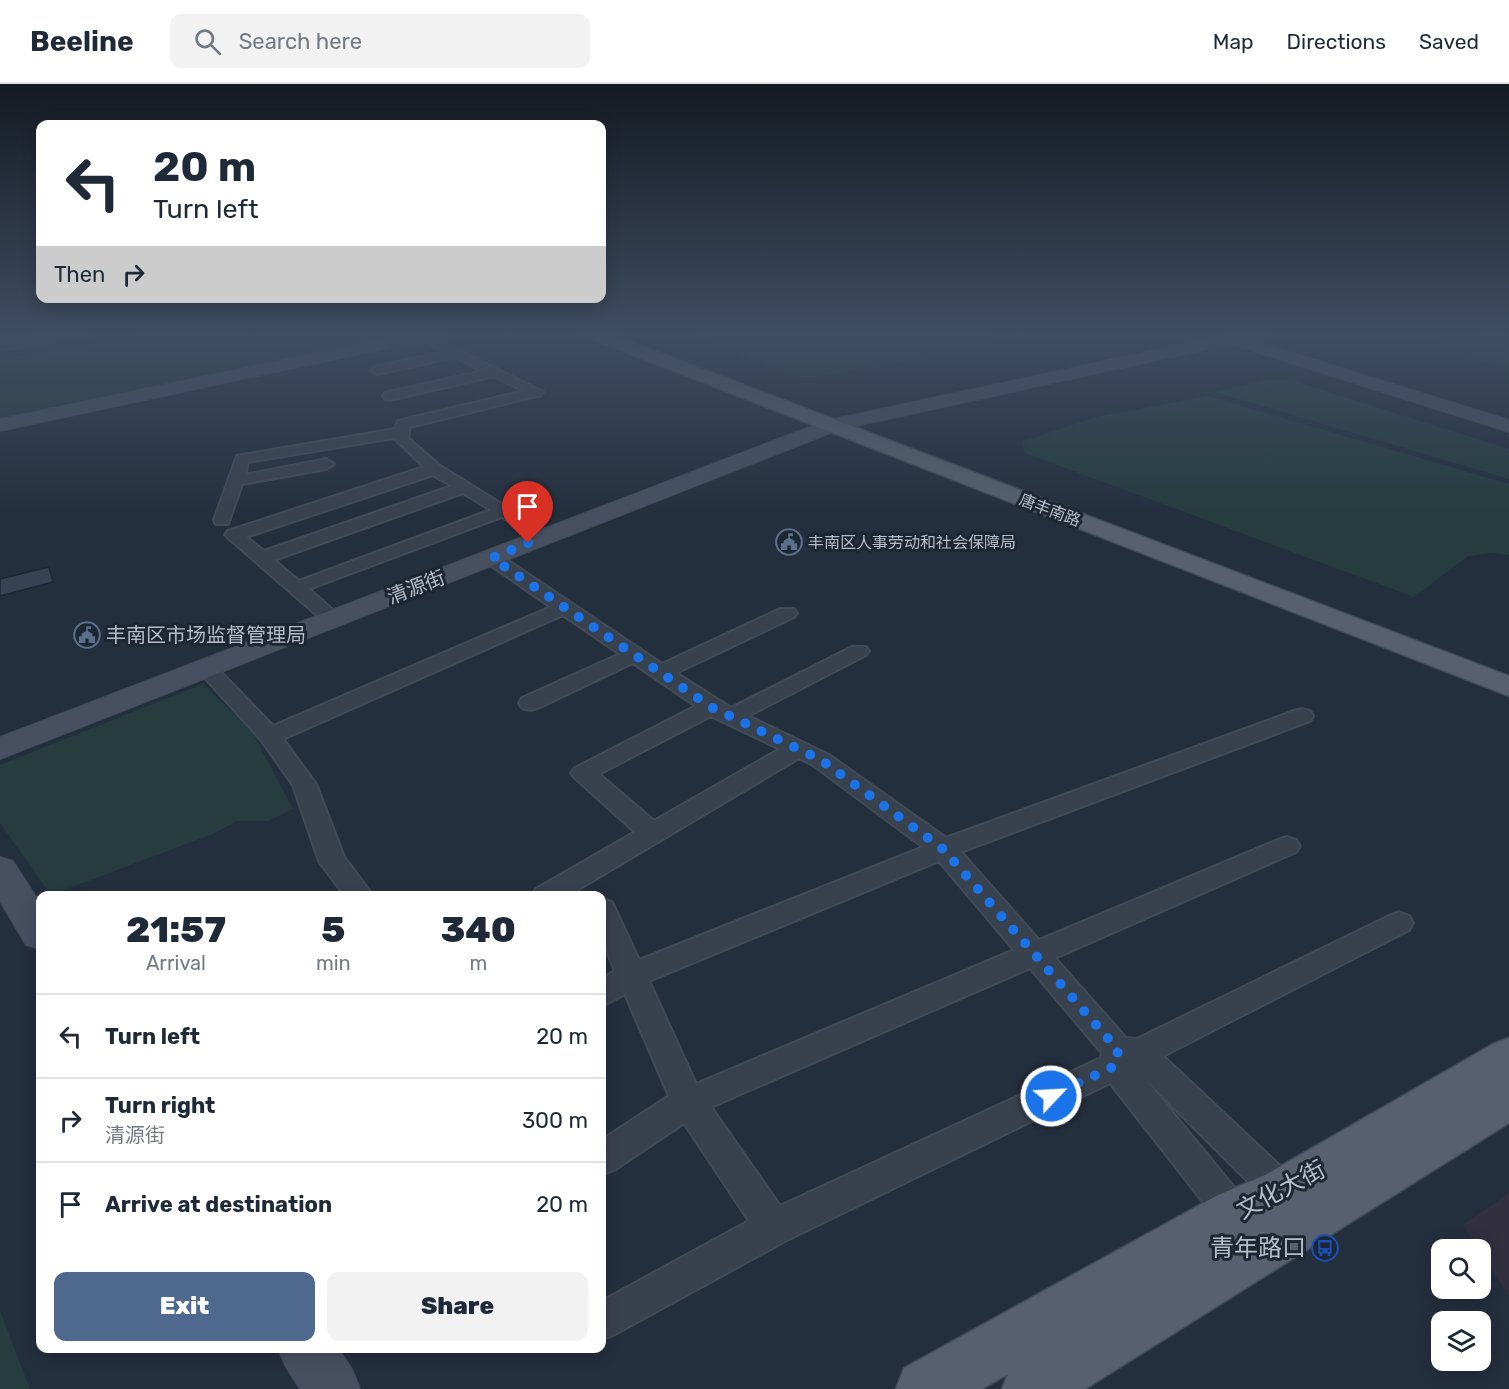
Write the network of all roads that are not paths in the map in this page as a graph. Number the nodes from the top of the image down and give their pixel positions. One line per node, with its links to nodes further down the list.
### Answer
1 (152, 393): 12 (street)
2 (404, 393): 9 (street)
3 (532, 393): 14 (street)
4 (758, 393): 11 (main road, 唐丰南路)
5 (767, 393): 11 (main road, 唐丰南路)
6 (975, 393): 11 (street, 清源街)
7 (1408, 393): 13 (street)
8 (1421, 393): 10 (street)
9 (390, 396)
10 (1509, 420)
11 (841, 423): 21 (street, 清源街); 31 (main road, 唐丰南路); 33 (main road, 唐丰南路)
12 (0, 425)
13 (1509, 426)
14 (402, 432): 16 (street); 17 (street)
15 (326, 465): 17 (street)
16 (435, 469): 18 (street); 22 (street)
17 (235, 481): 20 (street)
18 (465, 487): 19 (street); 22 (street)
19 (504, 511): 21 (street); 24 (street)
20 (222, 520)
21 (546, 537): 23 (street, 清源街)
22 (261, 558): 24 (street)
23 (492, 558): 25 (street); 27 (street, 清源街)
24 (296, 588): 27 (street)
25 (566, 607): 29 (street); 37 (street)
26 (787, 613): 32 (street)
27 (333, 619): 30 (street, 清源街)
28 (859, 651): 35 (street)
29 (636, 654): 32 (street); 34 (street)
30 (206, 668): 37 (street); 38 (street, 清源街)
31 (1509, 669)
32 (662, 672): 35 (street)
33 (1509, 687)
34 (530, 703)
35 (721, 712): 39 (street); 40 (street)
36 (1302, 716): 42 (street)
37 (270, 736): 45 (street)
38 (0, 749)
39 (798, 749): 40 (street); 42 (street)
40 (653, 834): 44 (street)
41 (1287, 846): 49 (street)
42 (943, 849): 49 (street); 50 (street)
43 (0, 870): 48 (street)
44 (578, 889)
45 (356, 891)
46 (606, 918): 50 (street)
47 (1398, 923): 52 (street)
48 (36, 928)
49 (1035, 953): 52 (street); 55 (street)
50 (631, 976): 51 (street); 55 (street)
51 (606, 992)
52 (1124, 1056): 57 (street); 58 (street); 59 (street)
53 (1509, 1058): 57 (main road, 文化大街)
54 (1509, 1098): 64 (main road, 文化大街)
55 (688, 1102): 56 (street); 59 (street)
56 (606, 1156)
57 (1283, 1192): 58 (main road, 文化大街)
58 (1234, 1214): 63 (main road, 文化大街)
59 (774, 1227): 60 (street)
60 (606, 1319)
61 (308, 1353): 62 (street)
62 (332, 1389)
63 (925, 1389)
64 (1031, 1389)

